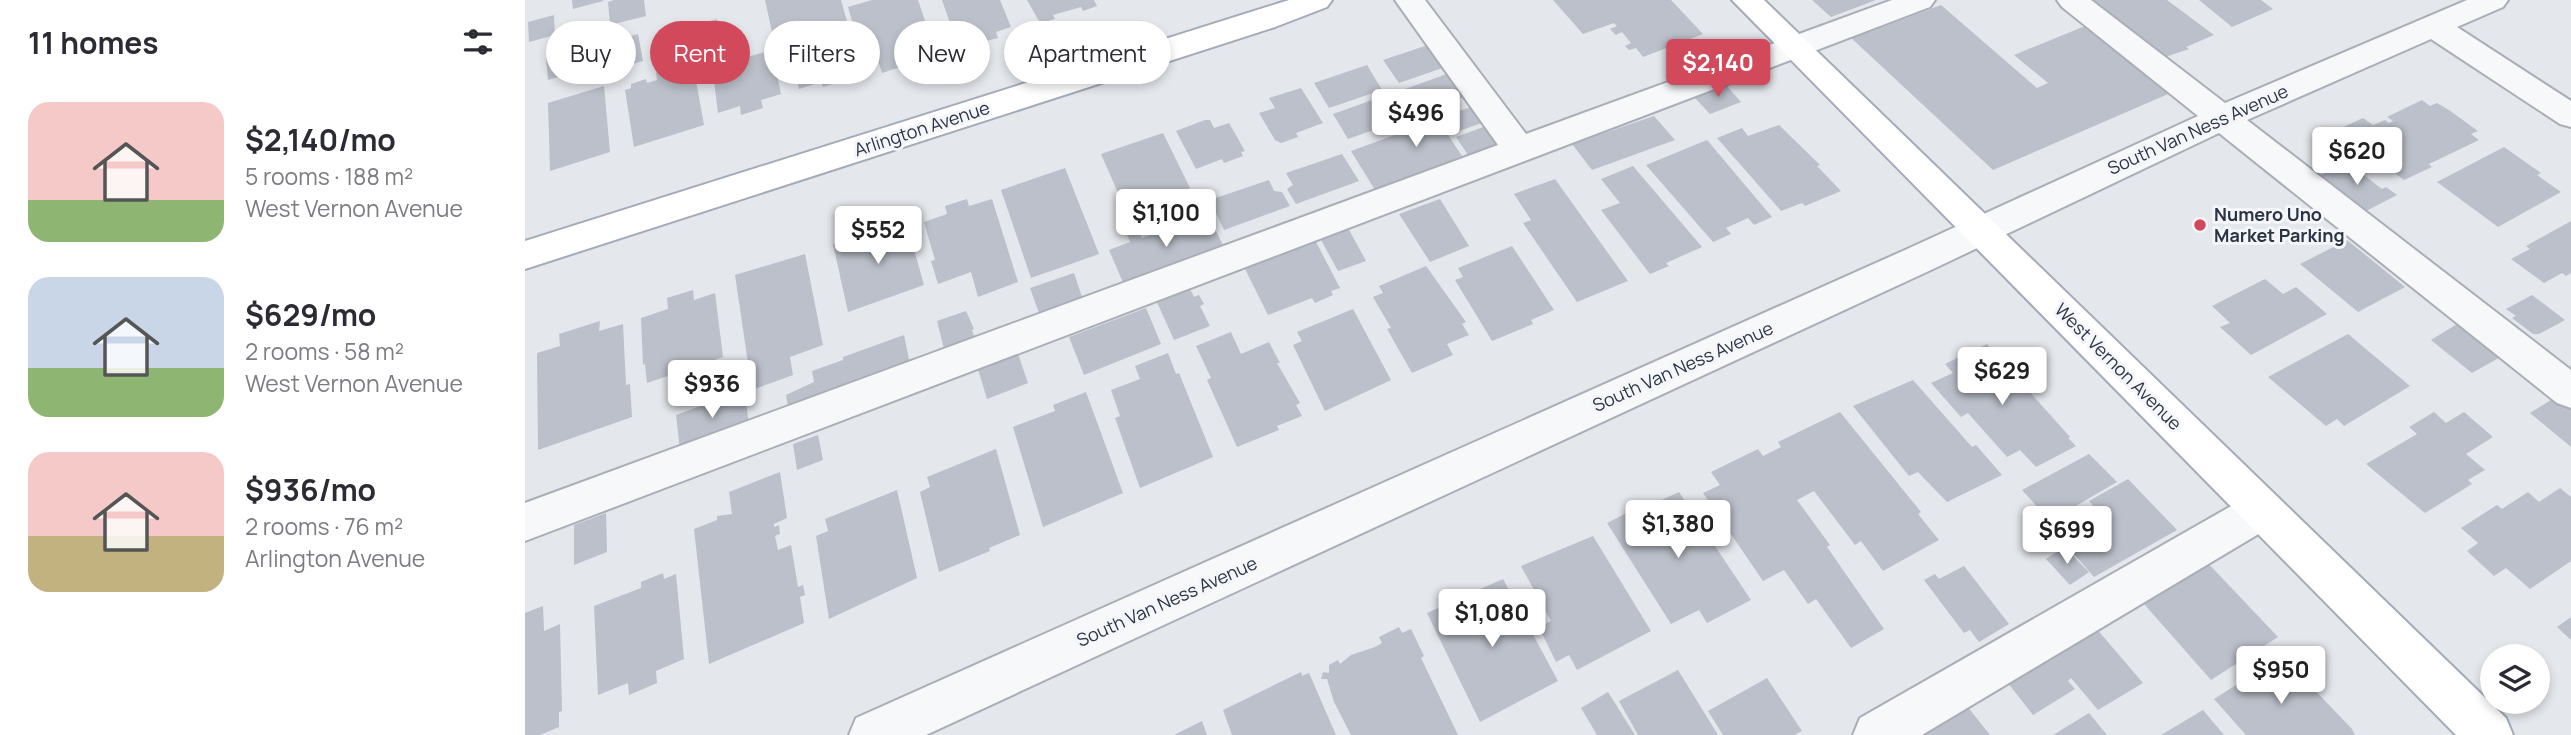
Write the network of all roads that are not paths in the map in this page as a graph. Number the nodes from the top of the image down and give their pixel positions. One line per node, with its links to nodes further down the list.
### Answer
1 (1317, 0): 13 (main road, Arlington Avenue)
2 (1410, 0): 11 (street)
3 (1747, 0): 8 (main road, West Vernon Avenue)
4 (1920, 0): 8 (street)
5 (2072, 0): 10 (street)
6 (2493, 0): 7 (street, South Van Ness Avenue)
7 (2433, 26): 9 (street); 10 (street, South Van Ness Avenue)
8 (1795, 47): 11 (street); 12 (main road, West Vernon Avenue)
9 (2571, 116)
10 (2221, 118): 12 (street, South Van Ness Avenue); 14 (street)
11 (1520, 150): 16 (street)
12 (1981, 231): 15 (main road, West Vernon Avenue); 17 (street, South Van Ness Avenue)
13 (525, 255)
14 (2571, 392)
15 (2262, 510): 18 (street); 19 (main road, West Vernon Avenue)
16 (525, 522)
17 (873, 735)
18 (1877, 735)
19 (2489, 735)

